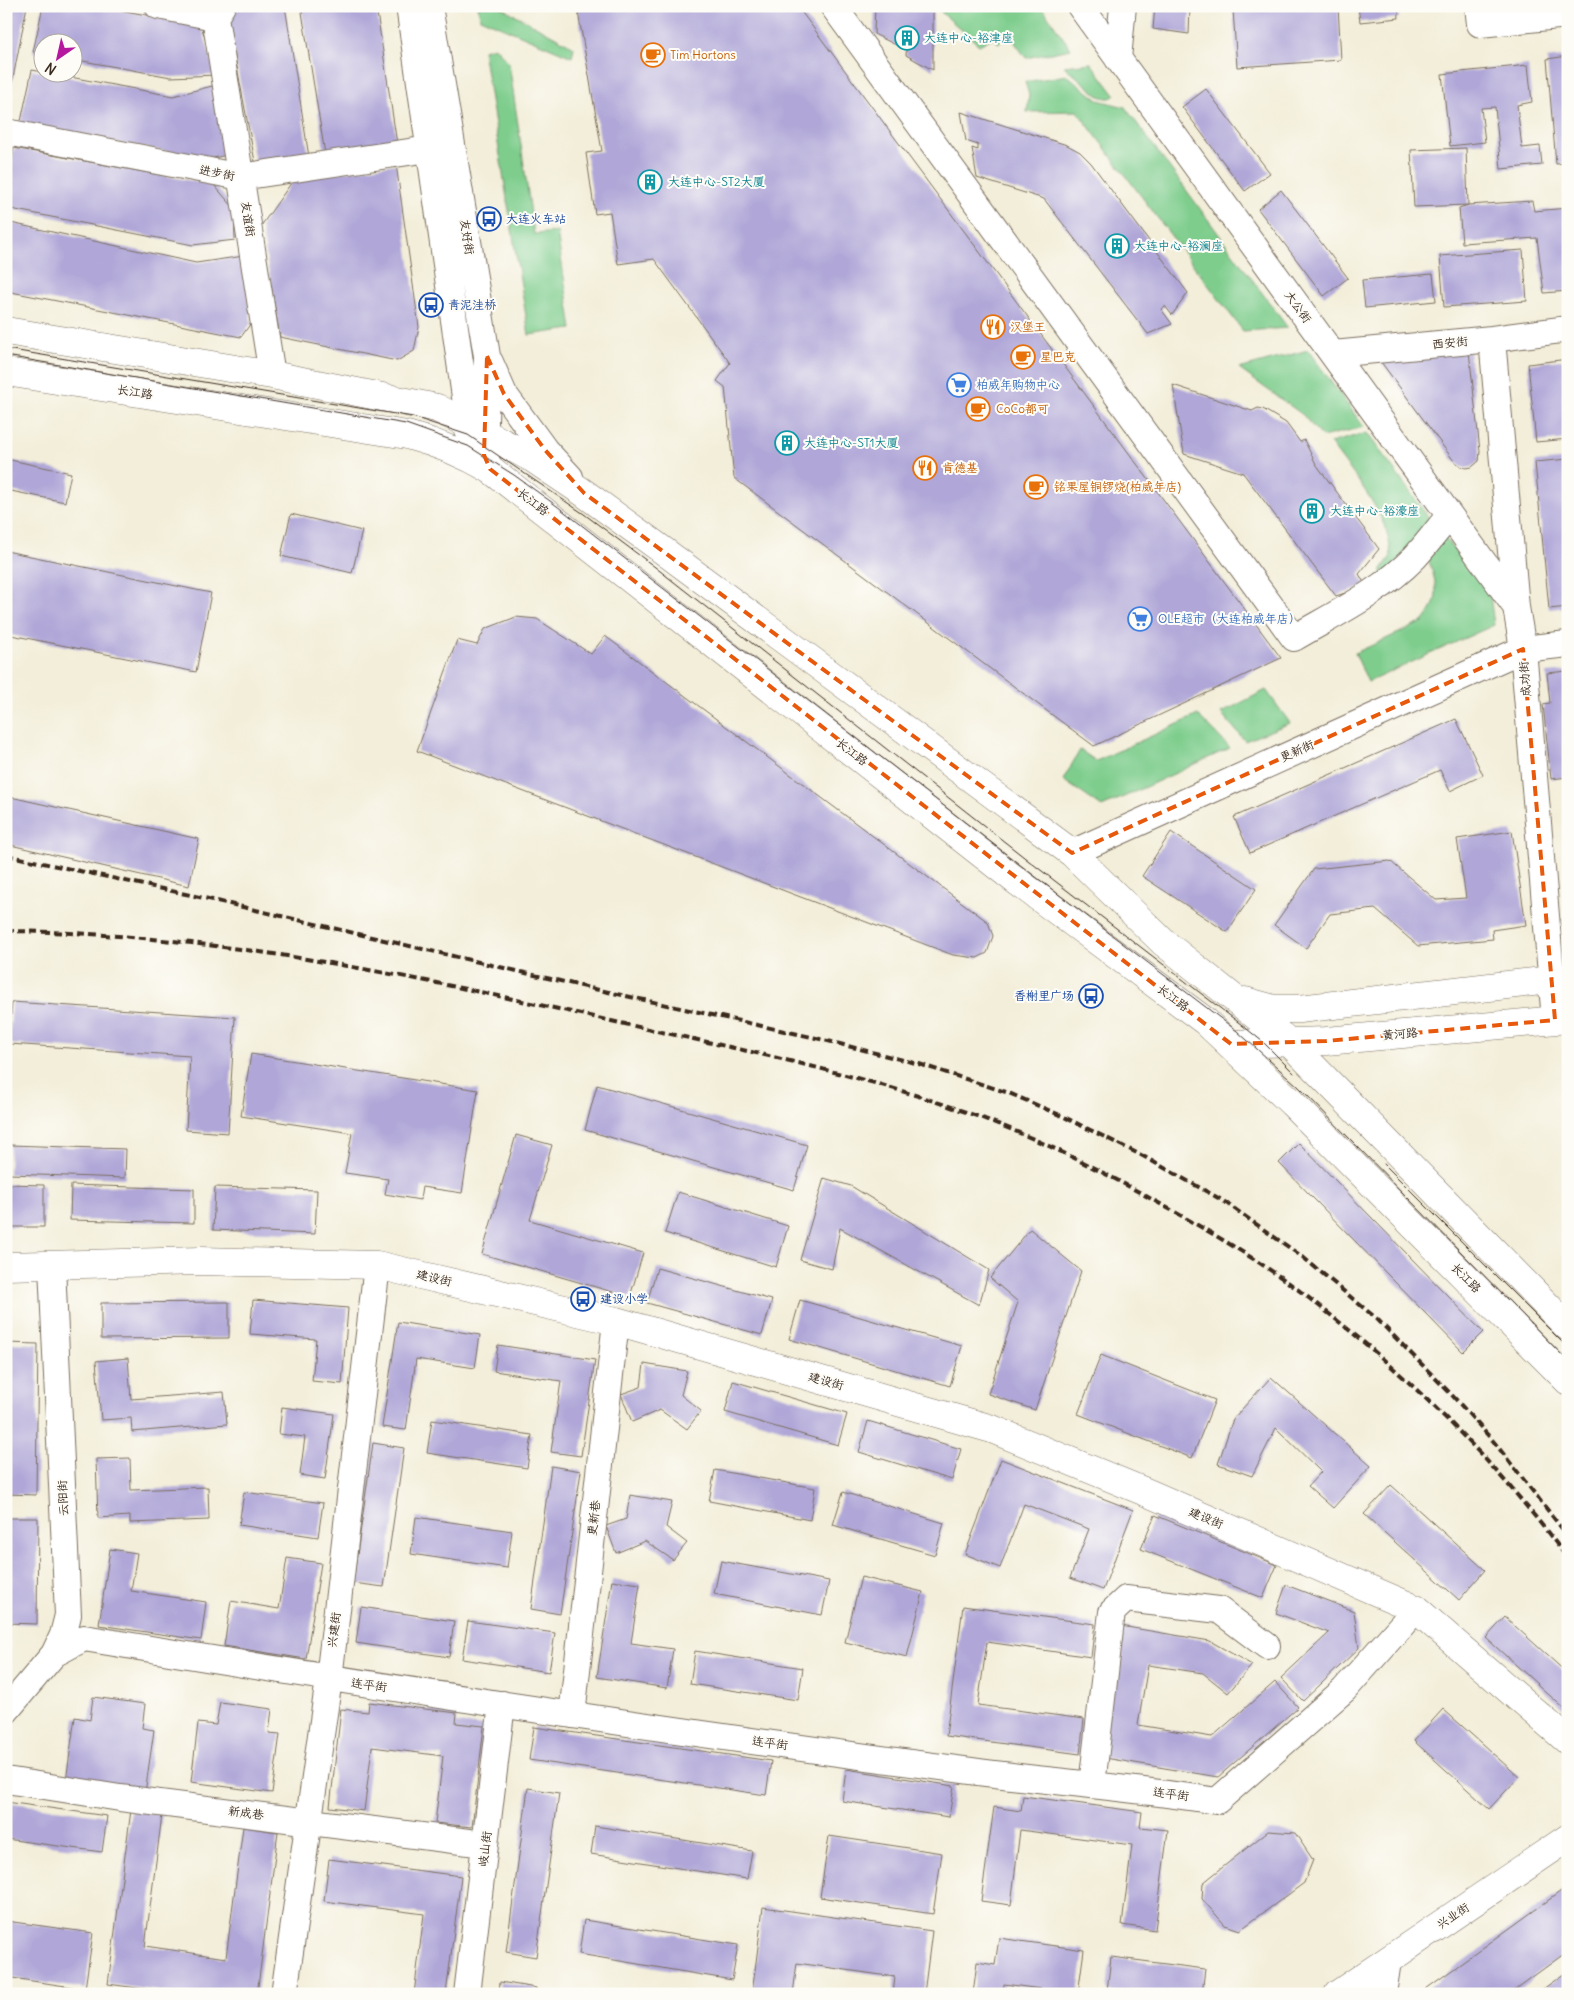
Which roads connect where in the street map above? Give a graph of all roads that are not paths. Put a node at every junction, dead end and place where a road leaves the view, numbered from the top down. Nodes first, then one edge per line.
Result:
1 (158, 6) edge
2 (408, 6) edge
3 (429, 6) edge
4 (833, 6) edge
5 (1080, 6) edge
6 (1123, 6) edge
7 (219, 12) edge
8 (1479, 15) edge
9 (1568, 15) edge
10 (1118, 59) junction
11 (6, 132) edge
12 (429, 149) junction
13 (241, 177) junction
14 (1568, 329) edge
15 (6, 331) edge
16 (1492, 339) junction
17 (1333, 354) junction
18 (487, 356) junction
19 (6, 372) edge
20 (272, 375) junction
21 (477, 428) junction
22 (466, 455) junction
23 (490, 469) junction
24 (584, 493) junction
25 (1449, 516) junction
26 (1516, 607) junction
27 (1568, 644) edge
28 (1523, 649) junction
29 (1072, 853) junction
30 (1560, 978) edge
31 (1236, 998) junction
32 (1562, 1019) edge
33 (1289, 1042) junction
34 (1231, 1044) junction
35 (376, 1265) junction
36 (6, 1266) edge
37 (52, 1266) junction
38 (616, 1321) junction
39 (1568, 1327) edge
40 (1568, 1381) edge
41 (1416, 1609) junction
42 (1267, 1646) dead end
43 (54, 1654) junction
44 (329, 1679) junction
45 (502, 1704) junction
46 (6, 1711) edge
47 (572, 1715) junction
48 (1568, 1741) edge
49 (6, 1780) edge
50 (1092, 1785) junction
51 (309, 1821) junction
52 (1568, 1838) edge
53 (485, 1844) junction
54 (1388, 1962) junction
55 (284, 1994) edge
56 (467, 1994) edge
57 (1338, 1994) edge
58 (1382, 1994) edge

1 - 7 street
2 - 12 street, 友好街
3 - 18 street, 友好街
4 - 25 street
5 - 10 street, 大公街
6 - 10 street
7 - 13 street, 友谊街
8 - 9 street
10 - 17 street, 大公街
11 - 13 street, 进步街
12 - 13 street, 进步街
12 - 21 street, 友好街
13 - 20 street, 友谊街
14 - 16 street, 西安街
15 - 20 main road
16 - 17 street, 西安街
16 - 26 street, 成功街
17 - 25 street, 大公街
18 - 21 street, 友好街
18 - 24 street
19 - 22 main road, 长江路
20 - 21 main road
21 - 22 street, 友好街
21 - 23 street, 友好街
21 - 24 main road
22 - 23 main road, 长江路
23 - 34 main road, 长江路
24 - 29 main road
25 - 26 street, 大公街
26 - 28 street, 成功街
27 - 28 street, 更新街
28 - 29 street, 更新街
28 - 30 street, 成功街
29 - 31 main road
30 - 31 main road
30 - 32 street, 成功街
31 - 33 main road
32 - 33 main road, 黄河路
33 - 34 main road, 黄河路
33 - 39 main road
34 - 40 main road, 长江路
35 - 37 main road, 建设街
35 - 38 main road, 建设街
35 - 44 street, 兴建街
36 - 37 main road, 建设街
37 - 43 street, 云阳街
38 - 41 main road, 建设街
38 - 47 street, 更新巷
41 - 48 main road, 建设街
41 - 50 street, 连平街
42 - 50 street
43 - 44 street, 连平街
43 - 46 street, 云阳街
44 - 45 street, 连平街
44 - 51 street, 兴建街
45 - 47 street, 连平街
45 - 53 street, 岐山街
47 - 50 street, 连平街
49 - 51 street, 新成巷
51 - 53 street, 新成巷
51 - 55 street, 兴建街
52 - 54 main road, 兴业街
53 - 56 street, 岐山街
54 - 57 main road, 兴业街
54 - 58 street

